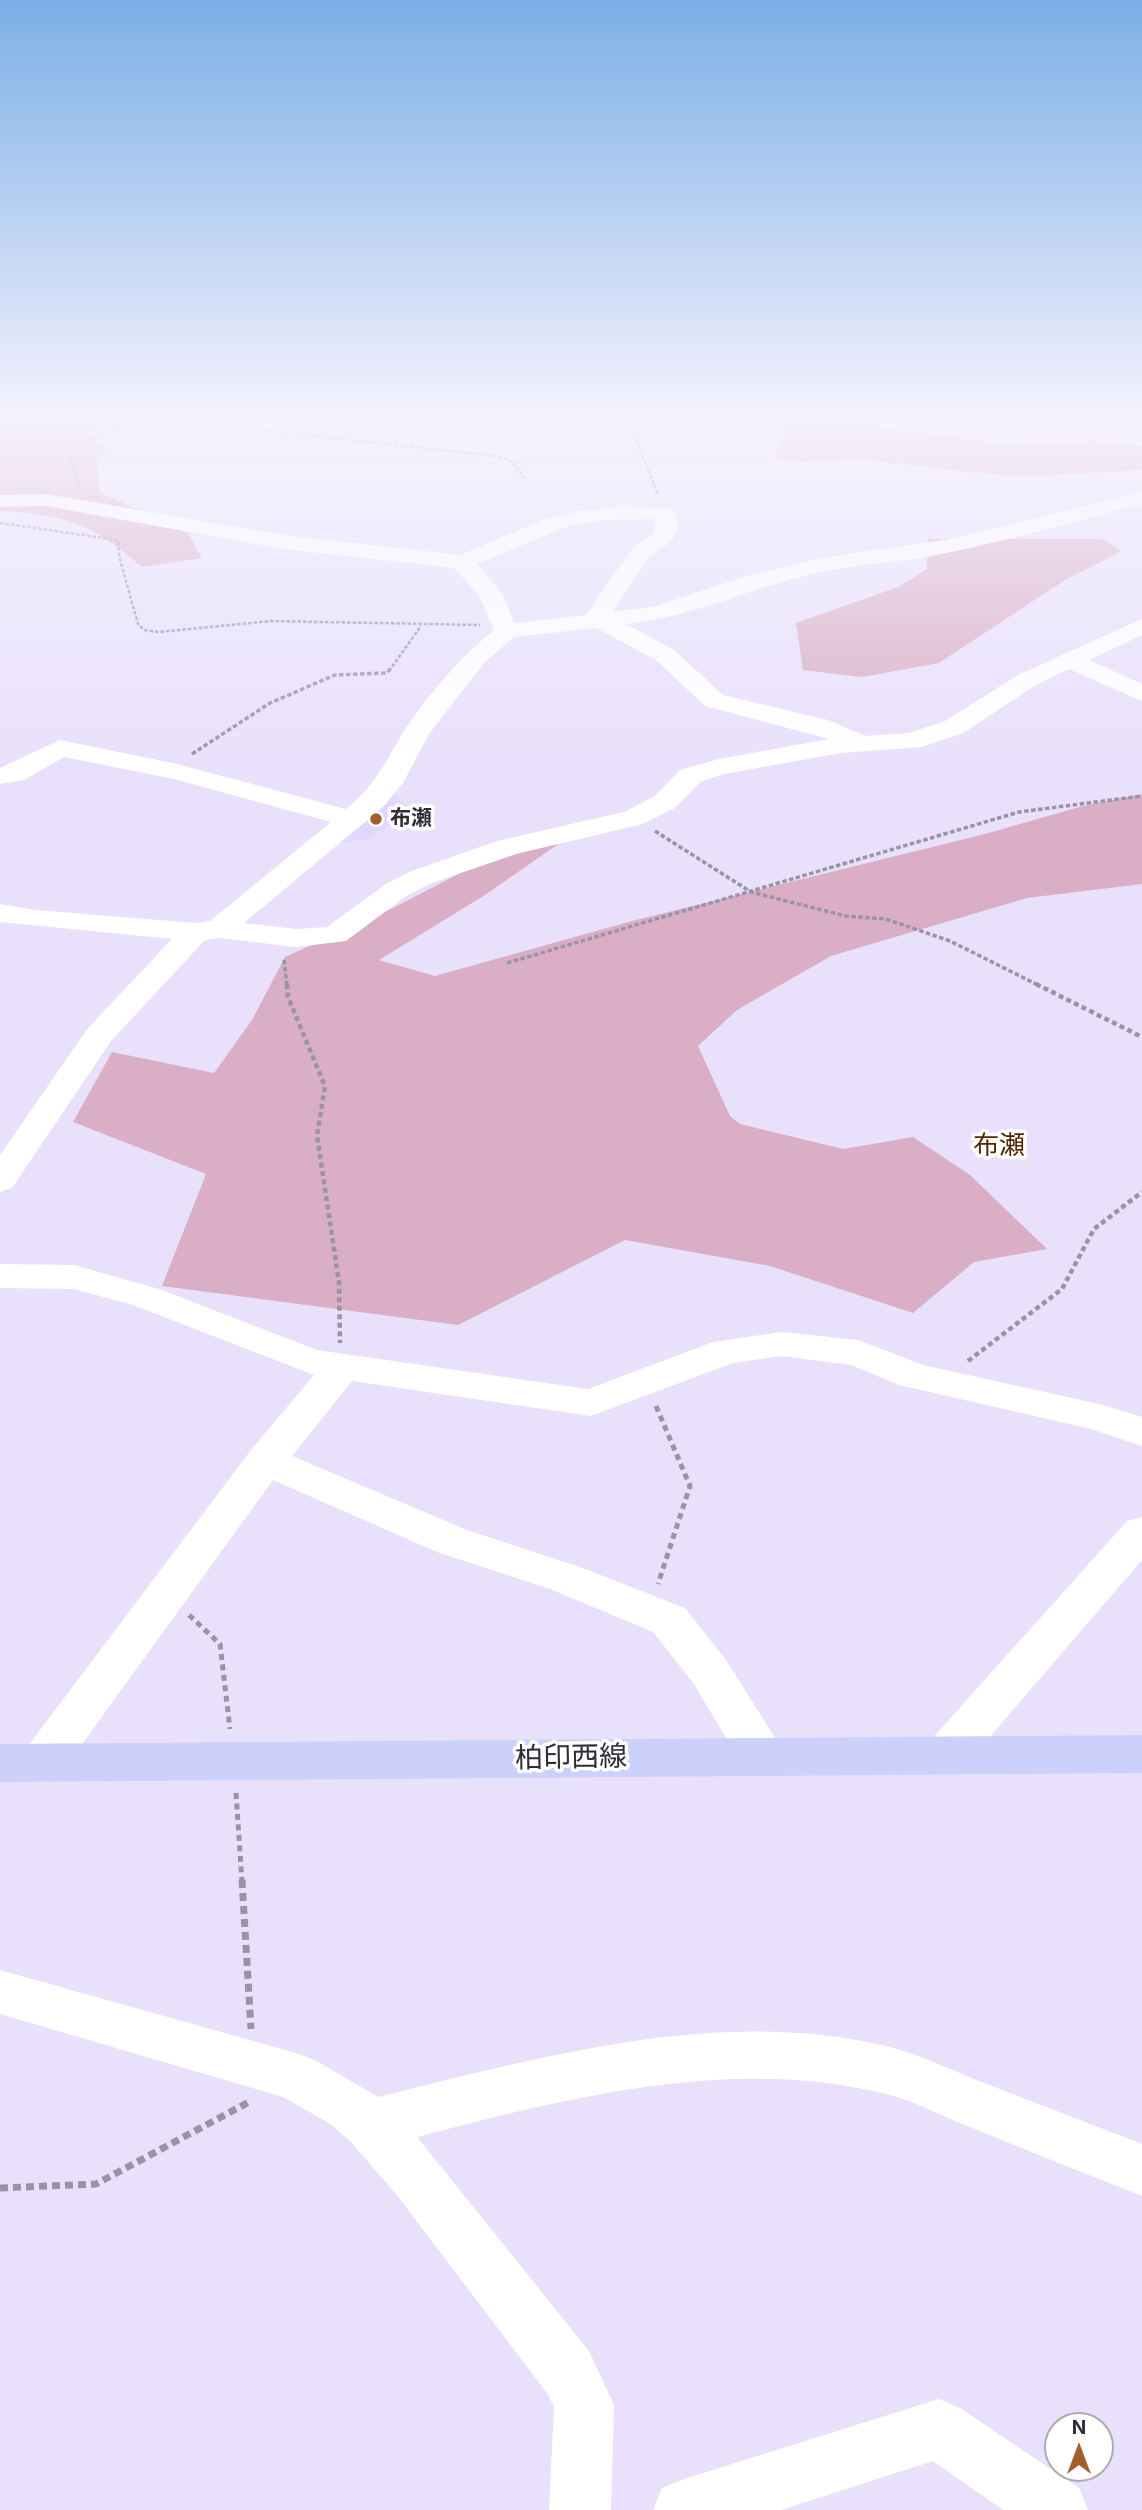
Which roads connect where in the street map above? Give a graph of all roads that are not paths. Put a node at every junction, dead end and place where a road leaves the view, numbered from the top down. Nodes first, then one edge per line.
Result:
1 (251, 536) edge
2 (530, 536) edge
3 (664, 536) edge
4 (989, 536) edge
5 (461, 562) junction
6 (596, 618) junction
7 (1142, 626) edge
8 (504, 628) junction
9 (1069, 660) junction
10 (1142, 693) edge
11 (861, 743) junction
12 (0, 776) edge
13 (352, 819) junction
14 (0, 913) edge
15 (207, 931) junction
16 (7, 1161) edge
17 (0, 1276) edge
18 (341, 1368) junction
19 (1142, 1432) edge
20 (265, 1460) junction
21 (1142, 1532) edge
22 (1142, 1754) edge
23 (946, 1755) junction
24 (762, 1757) junction
25 (21, 1763) edge
26 (0, 1992) edge
27 (370, 2124) junction
28 (1142, 2170) edge
29 (580, 2510) edge
30 (684, 2510) edge
31 (1057, 2510) edge

1 - 5 street
2 - 5 street
3 - 6 street
4 - 6 street
5 - 8 street
6 - 8 street
6 - 11 street
7 - 9 street
8 - 13 street
9 - 10 street
9 - 11 street
11 - 15 street
12 - 13 street
13 - 15 street
14 - 15 street
15 - 16 street
17 - 18 street
18 - 19 street
18 - 20 street
20 - 24 street
20 - 25 street
21 - 23 street
22 - 23 main road, 柏印西線
23 - 24 main road, 柏印西線
24 - 25 main road, 柏印西線
26 - 27 street
27 - 28 street
27 - 29 street
30 - 31 street

